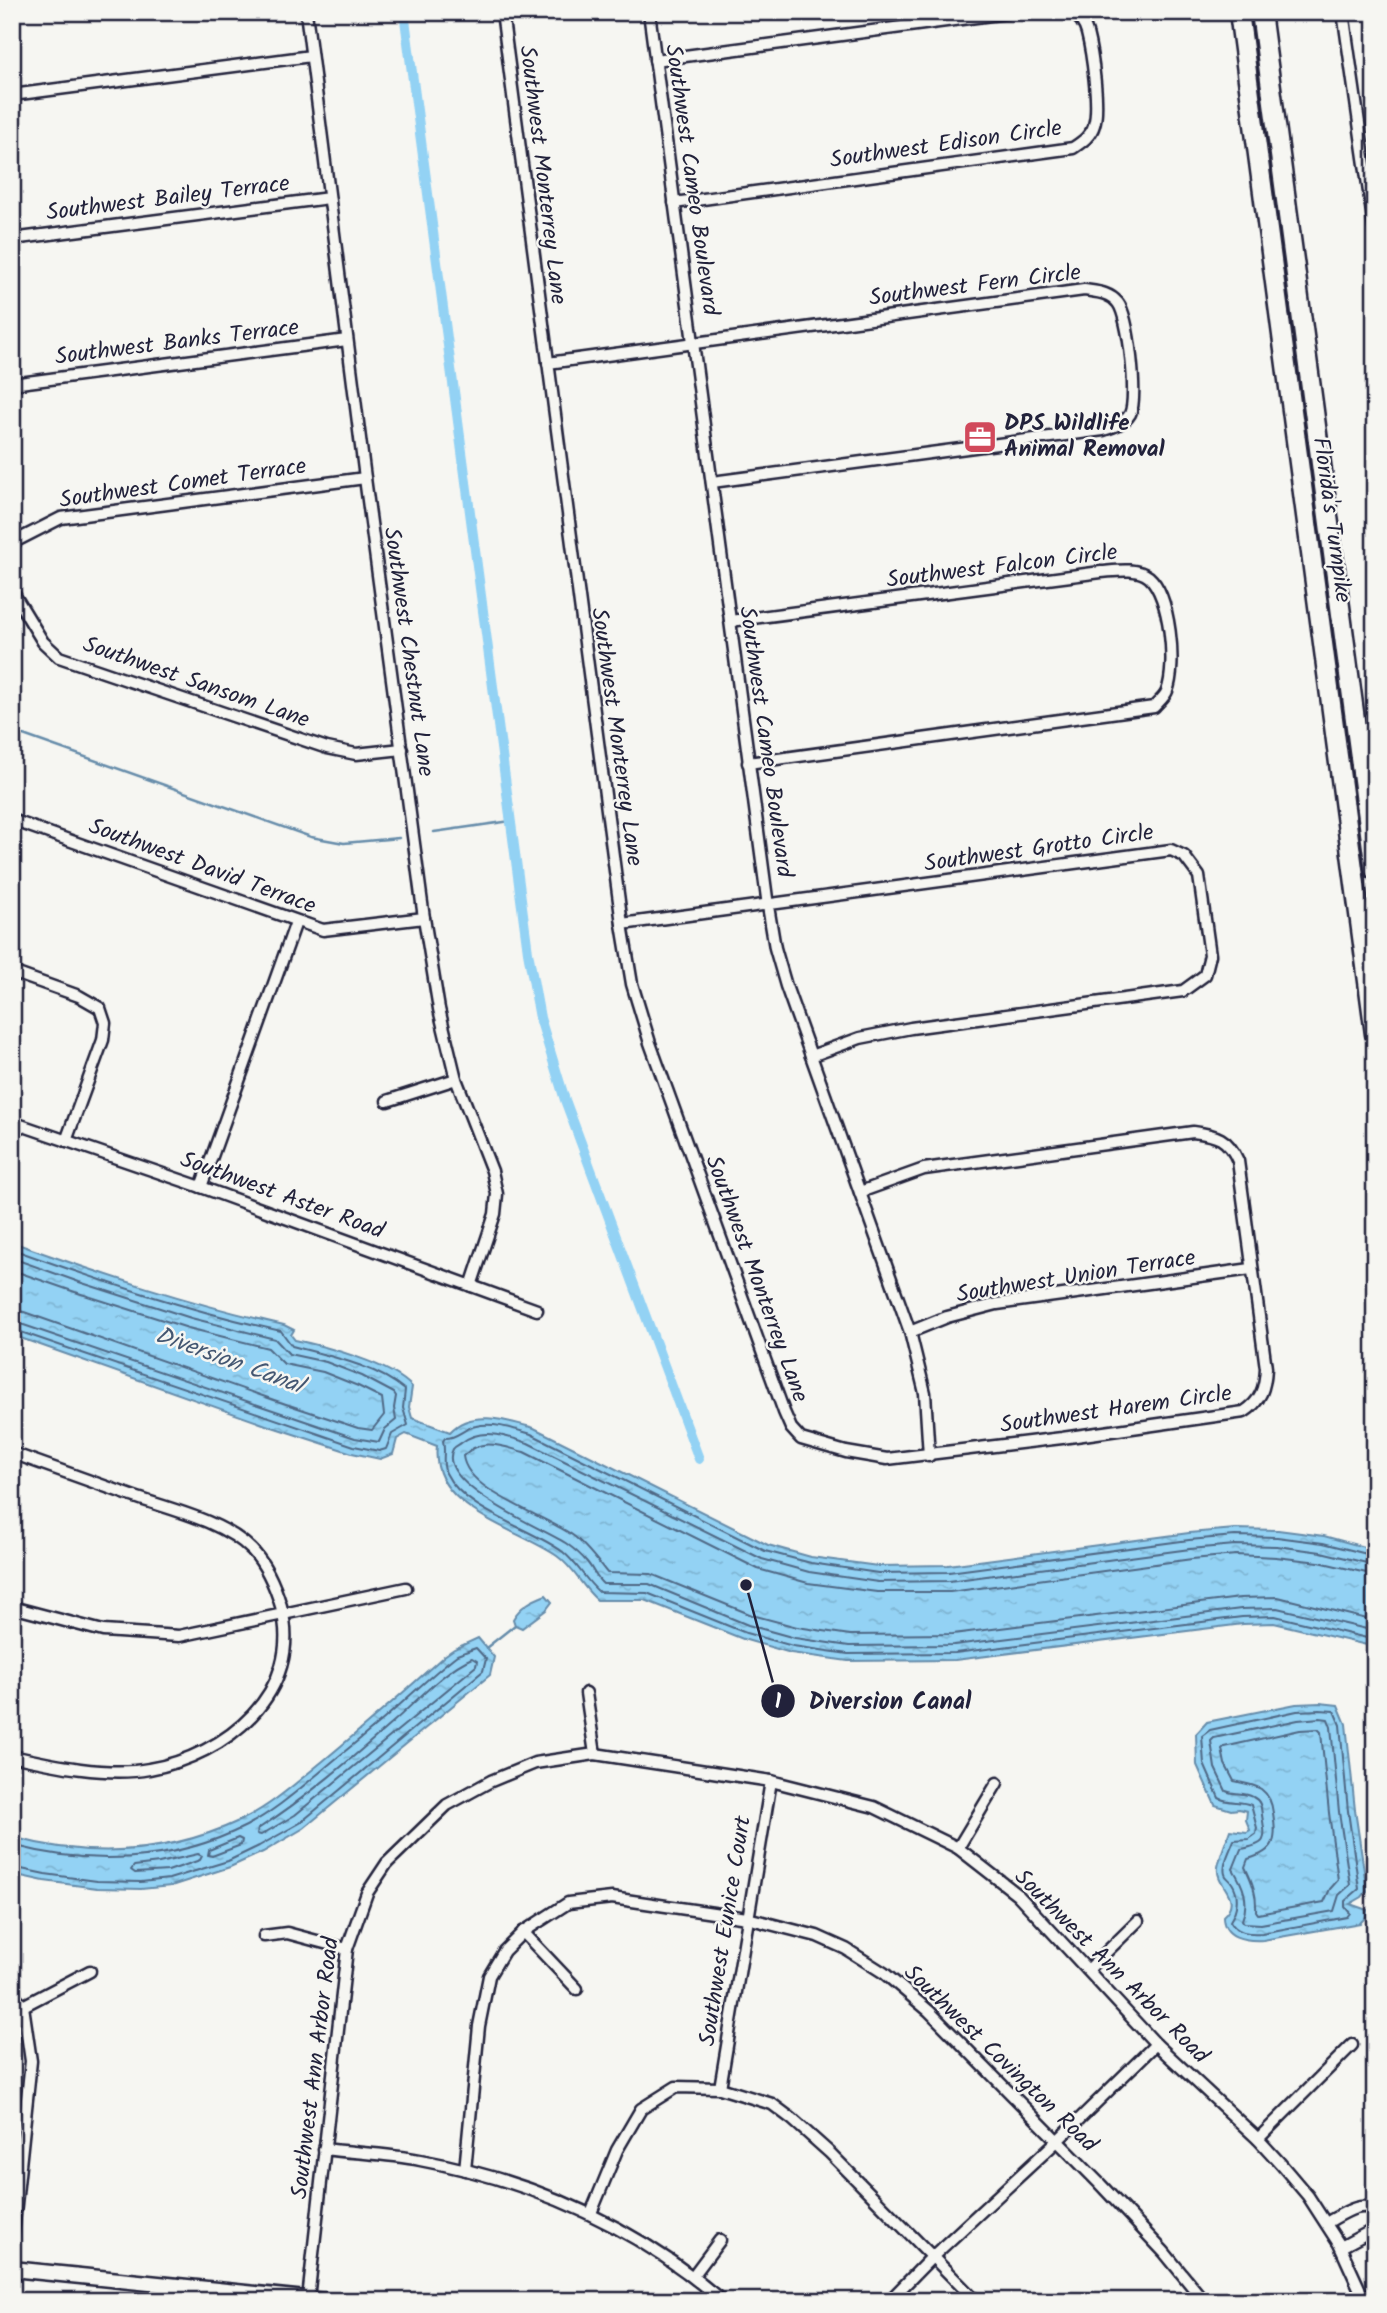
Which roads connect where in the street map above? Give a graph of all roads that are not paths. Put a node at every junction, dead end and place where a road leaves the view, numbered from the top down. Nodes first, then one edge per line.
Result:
1 (306, 12) edge
2 (502, 12) edge
3 (649, 12) edge
4 (1014, 12) edge
5 (1071, 12) edge
6 (1239, 12) edge
7 (1261, 12) edge
8 (1343, 12) edge
9 (311, 56) junction
10 (655, 60) junction
11 (12, 95) edge
12 (329, 198) junction
13 (674, 203) junction
14 (1375, 234) edge
15 (12, 239) edge
16 (347, 340) junction
17 (694, 341) junction
18 (548, 363) junction
19 (12, 384) edge
20 (365, 478) junction
21 (712, 482) junction
22 (12, 543) edge
23 (12, 592) edge
24 (730, 621) junction
25 (402, 749) junction
26 (748, 763) junction
27 (12, 820) edge
28 (1375, 870) edge
29 (768, 906) junction
30 (424, 918) junction
31 (296, 922) junction
32 (622, 924) junction
33 (12, 972) edge
34 (1375, 1034) edge
35 (811, 1056) junction
36 (456, 1079) junction
37 (387, 1101) dead end
38 (12, 1122) edge
39 (66, 1140) junction
40 (201, 1187) junction
41 (860, 1192) junction
42 (1251, 1269) junction
43 (471, 1286) junction
44 (537, 1310) dead end
45 (910, 1332) junction
46 (801, 1438) joint
47 (12, 1453) edge
48 (929, 1456) junction
49 (406, 1588) dead end
50 (12, 1607) edge
51 (283, 1613) junction
52 (586, 1693) dead end
53 (595, 1754) junction
54 (12, 1756) edge
55 (771, 1781) junction
56 (997, 1783) dead end
57 (958, 1848) junction
58 (747, 1919) junction
59 (1138, 1921) dead end
60 (523, 1932) junction
61 (264, 1936) dead end
62 (347, 1949) junction
63 (1088, 1970) junction
64 (90, 1971) dead end
65 (577, 1989) dead end
66 (12, 1994) edge
67 (23, 2006) junction
68 (1156, 2043) junction
69 (1352, 2045) dead end
70 (720, 2088) junction
71 (12, 2115) edge
72 (24, 2117) junction
73 (1258, 2139) junction
74 (1056, 2142) junction
75 (324, 2149) junction
76 (465, 2170) junction
77 (1375, 2211) edge
78 (591, 2213) junction
79 (1326, 2223) junction
80 (1375, 2227) edge
81 (720, 2240) dead end
82 (12, 2242) edge
83 (1340, 2247) junction
84 (933, 2257) junction
85 (12, 2269) edge
86 (693, 2276) junction
87 (308, 2298) junction
88 (325, 2301) edge
89 (722, 2301) edge
90 (888, 2301) edge
91 (976, 2301) edge
92 (1204, 2301) edge
93 (1365, 2301) edge

1 - 9 street, Southwest Chestnut Lane
2 - 18 street, Southwest Monterrey Lane
3 - 10 street, Southwest Cameo Boulevard
4 - 10 street
5 - 13 street, Southwest Edison Circle
6 - 34 highway, Florida's Turnpike
7 - 28 highway, Florida's Turnpike
8 - 14 street
9 - 11 street
9 - 12 street, Southwest Chestnut Lane
10 - 13 street, Southwest Cameo Boulevard
12 - 15 street, Southwest Bailey Terrace
12 - 16 street, Southwest Chestnut Lane
13 - 17 street, Southwest Cameo Boulevard
16 - 19 street, Southwest Banks Terrace
16 - 20 street, Southwest Chestnut Lane
17 - 18 street, Southwest Fern Circle
17 - 21 street, Southwest Cameo Boulevard
17 - 21 street, Southwest Fern Circle
18 - 32 street, Southwest Monterrey Lane
20 - 22 street, Southwest Comet Terrace
20 - 25 street, Southwest Chestnut Lane
21 - 24 street, Southwest Cameo Boulevard
23 - 25 street, Southwest Sansom Lane
24 - 26 street, Southwest Cameo Boulevard
24 - 26 street, Southwest Falcon Circle
25 - 30 street, Southwest Chestnut Lane
26 - 29 street, Southwest Cameo Boulevard
27 - 31 street, Southwest David Terrace
29 - 32 street, Southwest Grotto Circle
29 - 35 street, Southwest Cameo Boulevard
29 - 35 street, Southwest Grotto Circle
30 - 31 street, Southwest David Terrace
30 - 36 street, Southwest Chestnut Lane
31 - 40 street
32 - 46 street, Southwest Monterrey Lane
33 - 39 street
35 - 41 street, Southwest Cameo Boulevard
36 - 37 street
36 - 43 street, Southwest Chestnut Lane
38 - 39 street, Southwest Aster Road
39 - 40 street, Southwest Aster Road
40 - 43 street, Southwest Aster Road
41 - 42 street, Southwest Harem Circle
41 - 45 street, Southwest Cameo Boulevard
42 - 45 street, Southwest Union Terrace
42 - 48 street, Southwest Harem Circle
43 - 44 street, Southwest Aster Road
45 - 48 street, Southwest Cameo Boulevard
46 - 48 street, Southwest Harem Circle
47 - 51 street
49 - 51 street
50 - 51 street
51 - 54 street
52 - 53 street
53 - 55 street, Southwest Ann Arbor Road
53 - 62 street, Southwest Ann Arbor Road
55 - 57 street, Southwest Ann Arbor Road
55 - 58 street, Southwest Eunice Court
56 - 57 street
57 - 63 street, Southwest Ann Arbor Road
58 - 60 street, Southwest Covington Road
58 - 70 street, Southwest Eunice Court
58 - 74 street, Southwest Covington Road
59 - 63 street
60 - 65 street
60 - 76 street, Southwest Covington Road
61 - 62 street
62 - 75 street, Southwest Ann Arbor Road
63 - 68 street, Southwest Ann Arbor Road
64 - 67 street
66 - 67 street
67 - 72 street
68 - 73 street, Southwest Ann Arbor Road
68 - 74 street
69 - 73 street
70 - 78 street
70 - 84 street
71 - 72 street
72 - 82 street
73 - 79 street, Southwest Ann Arbor Road
74 - 84 street
74 - 92 street, Southwest Covington Road
75 - 76 street
75 - 87 street, Southwest Ann Arbor Road
76 - 78 street
77 - 79 street
78 - 86 street
79 - 83 street, Southwest Ann Arbor Road
80 - 83 street
81 - 86 street
83 - 93 street, Southwest Ann Arbor Road
84 - 90 street
84 - 91 street
85 - 87 street
86 - 89 street
87 - 88 street

